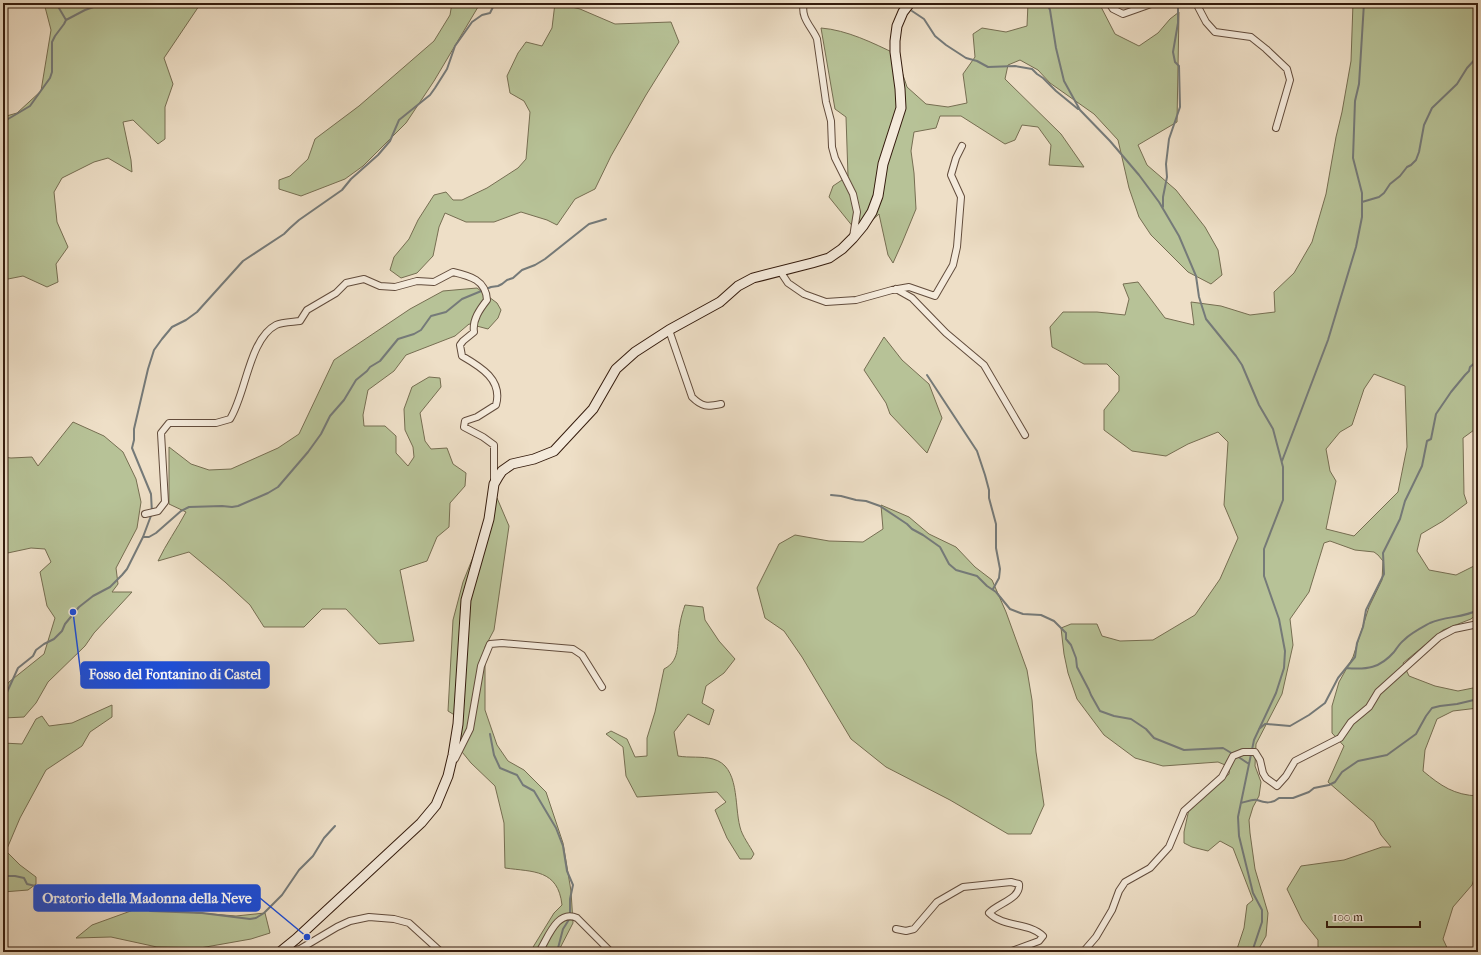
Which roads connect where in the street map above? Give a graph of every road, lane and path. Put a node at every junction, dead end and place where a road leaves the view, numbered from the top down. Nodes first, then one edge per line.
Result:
1 (804, 3) edge
2 (910, 3) edge
3 (1109, 3) edge
4 (1154, 3) edge
5 (1196, 3) edge
6 (1276, 128) dead end
7 (962, 146) dead end
8 (853, 238) junction
9 (780, 271) junction
10 (896, 289) junction
11 (669, 330) junction
12 (721, 404) dead end
13 (1025, 435) dead end
14 (494, 484) junction
15 (145, 514) dead end
16 (1478, 624) edge
17 (602, 687) dead end
18 (450, 767) junction
19 (896, 930) dead end
20 (283, 950) edge
21 (1020, 951) edge
22 (441, 952) edge
23 (539, 952) edge
24 (611, 952) edge
25 (1009, 952) edge
26 (1084, 952) edge

1 - 8 street
2 - 8 street
3 - 4 street
5 - 6 street
7 - 10 street
8 - 9 street
9 - 10 street
9 - 11 street
10 - 13 street
11 - 12 street
11 - 14 street
14 - 15 street
14 - 18 street
16 - 26 street
17 - 18 street
18 - 20 street
19 - 21 street
20 - 22 street
21 - 25 street
23 - 24 street

